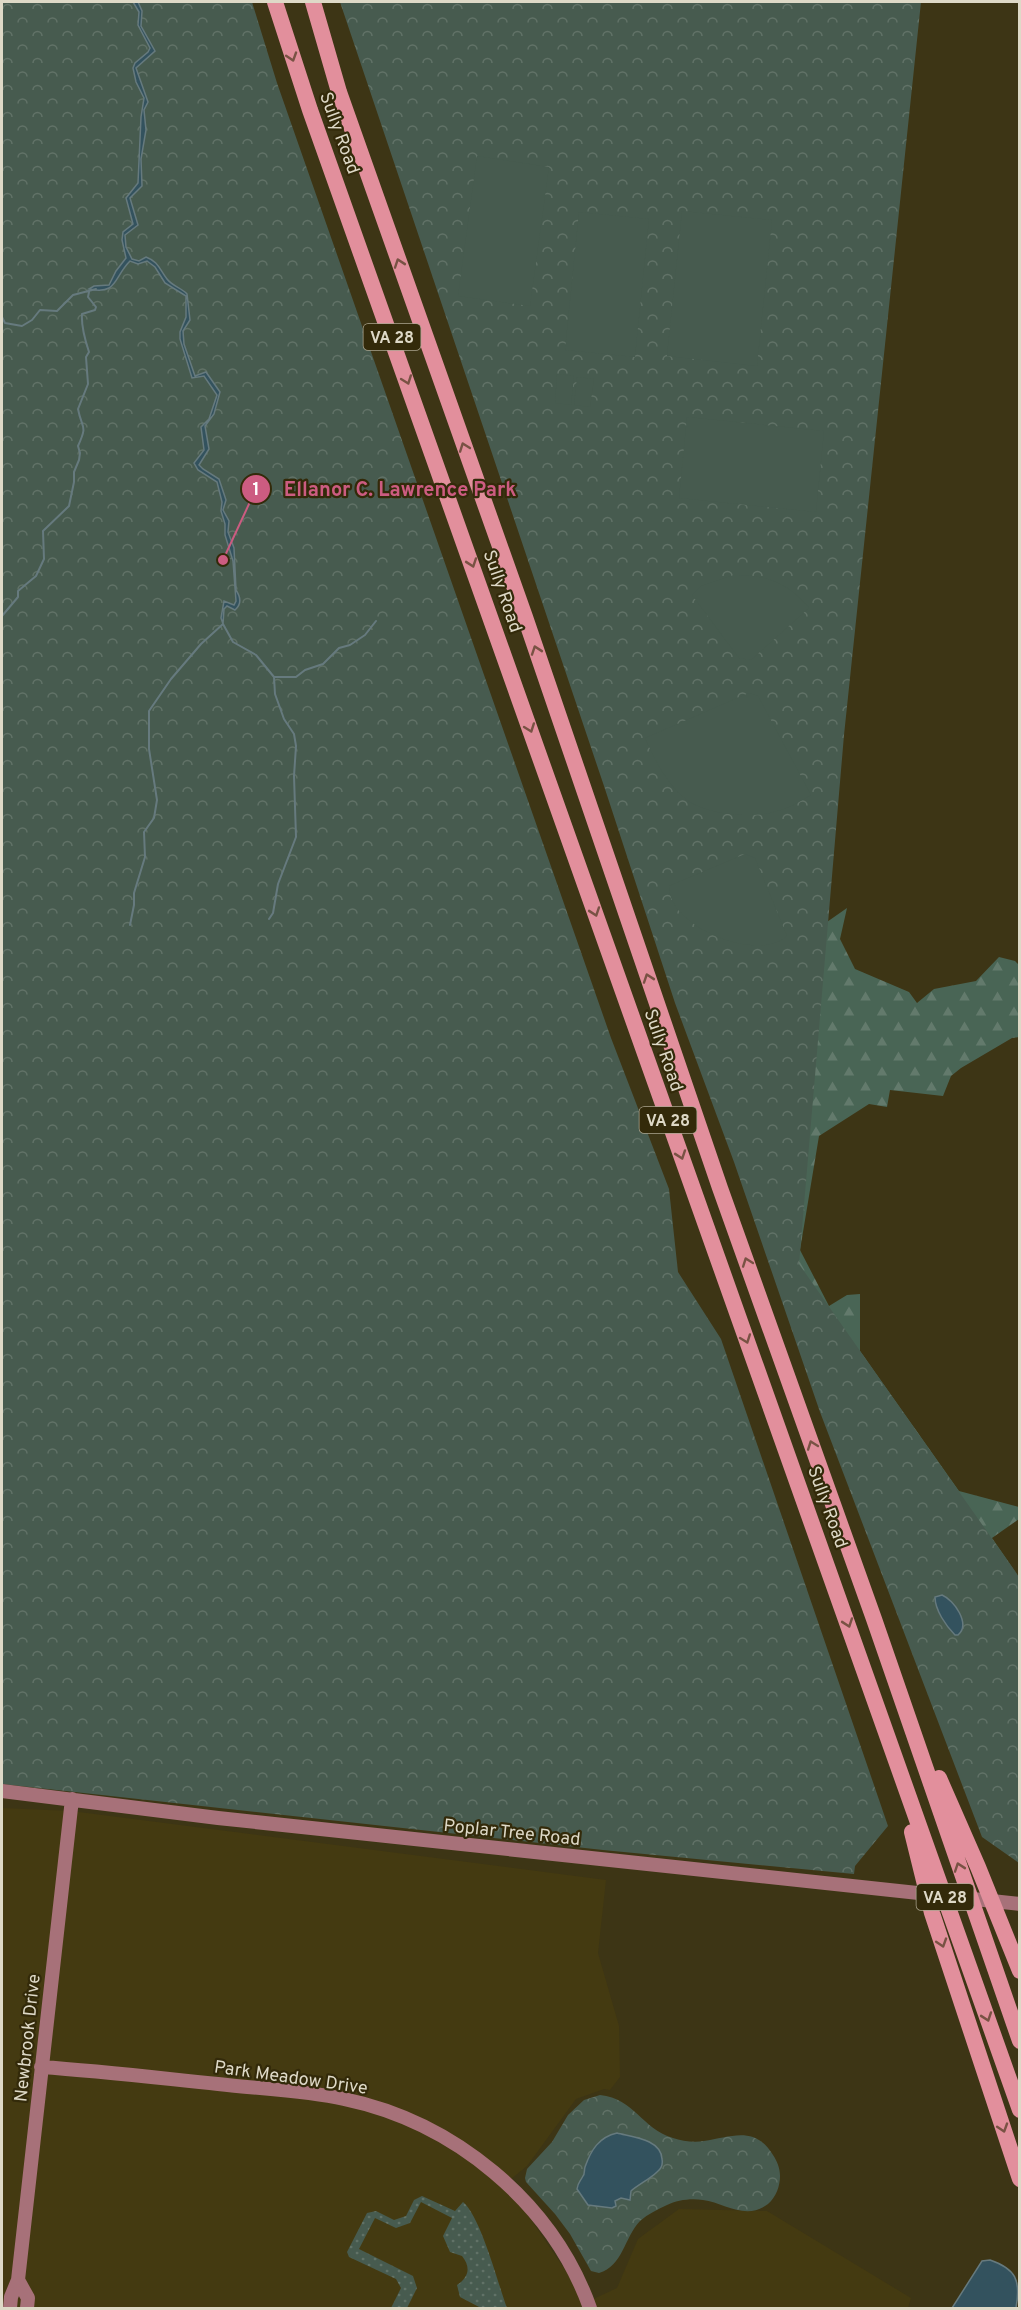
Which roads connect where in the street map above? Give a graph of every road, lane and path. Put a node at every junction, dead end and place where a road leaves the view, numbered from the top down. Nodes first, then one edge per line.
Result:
1 (275, 2) edge
2 (313, 2) edge
3 (874, 1619) junction
4 (870, 1684) junction
5 (2, 1791) edge
6 (72, 1799) junction
7 (1020, 1904) edge
8 (1020, 1971) edge
9 (1020, 2041) edge
10 (41, 2067) junction
11 (1020, 2110) edge
12 (1019, 2174) edge
13 (18, 2280) junction
14 (10, 2308) edge
15 (27, 2308) edge
16 (590, 2308) edge

1 -> 4 highway, Sully Road / VA 28
3 -> 2 highway, Sully Road / VA 28
3 - 8 highway
9 -> 3 highway, Sully Road / VA 28
4 -> 11 highway, Sully Road / VA 28
4 -> 12 highway
5 - 6 street, Poplar Tree Road
6 - 7 street, Poplar Tree Road
6 - 10 street, Newbrook Drive
10 - 13 street, Newbrook Drive
10 - 16 street, Park Meadow Drive
13 - 14 street, Newbrook Drive
13 - 15 street, Newbrook Drive

